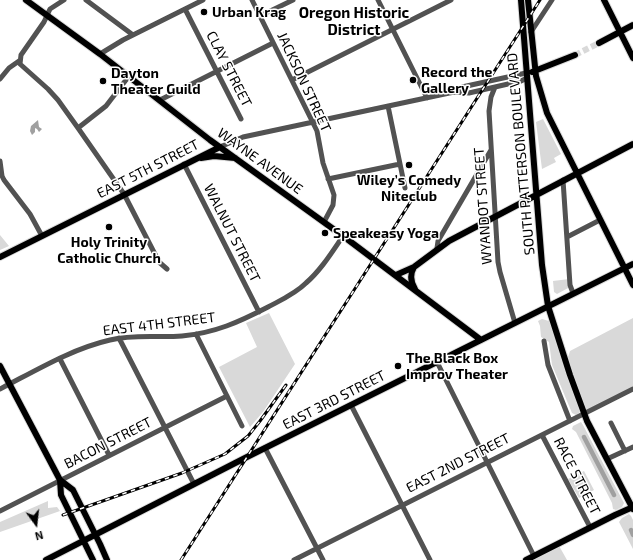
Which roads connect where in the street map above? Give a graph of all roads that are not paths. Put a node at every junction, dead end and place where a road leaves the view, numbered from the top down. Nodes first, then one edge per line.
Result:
1 (26, 0) edge
2 (64, 0) edge
3 (86, 0) edge
4 (203, 0) edge
5 (252, 0) edge
6 (293, 0) edge
7 (378, 0) edge
8 (436, 0) edge
9 (451, 0) edge
10 (521, 0) edge
11 (528, 0) edge
12 (552, 0) edge
13 (604, 0) edge
14 (439, 6) junction
15 (186, 9) junction
16 (46, 16) junction
17 (260, 16) junction
18 (633, 25) edge
19 (393, 29) junction
20 (531, 32) junction
21 (620, 32) junction
22 (133, 35) junction
23 (273, 43) junction
24 (599, 43) tunnel mouth
25 (100, 54) junction
26 (575, 55) tunnel mouth
27 (633, 58) edge
28 (19, 61) junction
29 (216, 71) junction
30 (535, 72) junction
31 (527, 75) junction
32 (129, 76) junction
33 (0, 79) edge
34 (292, 80) junction
35 (495, 87) junction
36 (454, 92) junction
37 (427, 98) junction
38 (160, 100) junction
39 (388, 106) junction
40 (241, 119) dead end
41 (313, 122) junction
42 (78, 128) junction
43 (633, 144) edge
44 (220, 147) junction
45 (492, 149) junction
46 (237, 158) junction
47 (195, 159) junction
48 (0, 161) edge
49 (184, 164) junction
50 (400, 164) junction
51 (576, 173) junction
52 (328, 179) junction
53 (563, 180) junction
54 (405, 188) dead end
55 (124, 194) junction
56 (537, 194) junction
57 (495, 217) junction
58 (600, 220) junction
59 (324, 222) junction
60 (42, 236) junction
61 (343, 236) junction
62 (567, 237) junction
63 (437, 248) junction
64 (0, 257) edge
65 (633, 264) edge
66 (414, 267) junction
67 (624, 268) junction
68 (167, 269) dead end
69 (396, 275) junction
70 (633, 284) edge
71 (416, 290) junction
72 (573, 293) junction
73 (548, 306) junction
74 (259, 312) junction
75 (515, 323) junction
76 (196, 334) junction
77 (119, 338) junction
78 (481, 340) junction
79 (544, 341) dead end
80 (60, 359) junction
81 (437, 362) junction
82 (0, 366) edge
83 (9, 384) junction
84 (0, 389) edge
85 (633, 389) edge
86 (227, 396) junction
87 (351, 405) junction
88 (584, 413) junction
89 (570, 421) junction
90 (611, 423) dead end
91 (242, 426) dead end
92 (165, 427) junction
93 (542, 435) junction
94 (633, 447) edge
95 (265, 448) junction
96 (625, 450) junction
97 (109, 455) junction
98 (607, 459) junction
99 (487, 462) junction
100 (60, 480) junction
101 (194, 484) junction
102 (402, 505) junction
103 (633, 508) edge
104 (0, 511) edge
105 (590, 527) junction
106 (96, 534) junction
107 (84, 540) junction
108 (317, 548) junction
109 (534, 556) junction
110 (46, 560) edge
111 (93, 560) edge
112 (107, 560) edge
113 (294, 560) edge
114 (323, 560) edge
115 (430, 560) edge
116 (526, 560) edge

1 - 16 main road, WAYNE AVENUE
2 - 16 street
3 - 22 street
4 - 15 street
5 - 17 street, JACKSON STREET
6 - 17 street
7 - 19 street
8 - 14 street
9 - 14 street
10 - 31 main road, SOUTH PATTERSON BOULEVARD
11 - 20 main road, SOUTH PATTERSON BOULEVARD
12 - 20 street
13 - 21 main road
14 - 19 street
15 - 22 street
15 - 29 street, CLAY STREET
16 - 25 main road, WAYNE AVENUE
16 - 28 street
17 - 23 street, JACKSON STREET
18 - 21 main road
19 - 34 street
19 - 37 street
20 - 30 main road, SOUTH PATTERSON BOULEVARD
21 - 24 main road
21 - 27 main road
22 - 25 street
23 - 29 street
23 - 34 street, JACKSON STREET
25 - 32 main road, WAYNE AVENUE
26 - 30 main road, EAST 5TH STREET
28 - 33 street
28 - 42 street
29 - 38 street
29 - 40 street, CLAY STREET
30 - 31 main road, EAST 5TH STREET
30 - 51 main road, SOUTH PATTERSON BOULEVARD
31 - 35 street, EAST 5TH STREET
31 - 36 street, EAST 5TH STREET
31 - 56 main road, SOUTH PATTERSON BOULEVARD
32 - 38 main road, WAYNE AVENUE
32 - 42 street
34 - 41 street, JACKSON STREET
35 - 36 street, EAST 5TH STREET
35 - 45 street, WYANDOT STREET
36 - 37 street, EAST 5TH STREET
37 - 39 street, EAST 5TH STREET
38 - 44 main road, WAYNE AVENUE
39 - 41 street, EAST 5TH STREET
39 - 50 street
41 - 44 street, EAST 5TH STREET
41 - 52 street, JACKSON STREET
42 - 55 street
43 - 51 main road
44 - 46 main road, WAYNE AVENUE
44 - 47 main road, EAST 5TH STREET
45 - 57 street, WYANDOT STREET
45 - 63 street
46 - 47 main road
46 - 59 main road, WAYNE AVENUE
47 - 49 main road, EAST 5TH STREET
48 - 60 street
49 - 55 main road, EAST 5TH STREET
49 - 74 street, WALNUT STREET
50 - 52 street
50 - 54 street
51 - 53 main road
51 - 58 main road, SOUTH PATTERSON BOULEVARD
52 - 59 street, JACKSON STREET
53 - 56 main road
53 - 62 street
55 - 60 main road, EAST 5TH STREET
55 - 68 street
56 - 57 main road
56 - 73 main road, SOUTH PATTERSON BOULEVARD
57 - 63 main road
57 - 75 street, WYANDOT STREET
58 - 62 street
58 - 67 main road, SOUTH PATTERSON BOULEVARD
59 - 61 main road, WAYNE AVENUE
60 - 64 main road, EAST 5TH STREET
61 - 69 main road, WAYNE AVENUE
61 - 74 street, EAST 4TH STREET
62 - 72 street
63 - 66 main road
65 - 67 main road, EAST 3RD STREET
66 - 69 main road
66 - 71 main road
67 - 70 main road, SOUTH PATTERSON BOULEVARD
67 - 72 main road, EAST 3RD STREET
69 - 71 main road, WAYNE AVENUE
71 - 78 main road, WAYNE AVENUE
72 - 73 main road, EAST 3RD STREET
73 - 75 main road, EAST 3RD STREET
73 - 88 main road, SOUTH PATTERSON BOULEVARD
74 - 76 street, EAST 4TH STREET
75 - 78 main road, EAST 3RD STREET
76 - 77 street, EAST 4TH STREET
76 - 86 street
77 - 80 street, EAST 4TH STREET
77 - 92 street
78 - 81 main road, EAST 3RD STREET
79 - 89 street
80 - 83 street, EAST 4TH STREET
80 - 97 street
81 - 87 main road, EAST 3RD STREET
81 - 99 street
82 - 83 main road
83 - 84 street, EAST 4TH STREET
83 - 100 main road
85 - 88 street, EAST 2ND STREET
86 - 91 street
86 - 92 street, BACON STREET
87 - 95 main road, EAST 3RD STREET
87 - 102 street
88 - 89 street, EAST 2ND STREET
88 - 98 main road, SOUTH PATTERSON BOULEVARD
89 - 93 street, EAST 2ND STREET
90 - 96 street
92 - 97 street, BACON STREET
92 - 101 street
93 - 99 street, EAST 2ND STREET
93 - 105 street, RACE STREET
94 - 96 street
95 - 101 main road, EAST 3RD STREET
95 - 108 street
96 - 98 street
97 - 100 street, BACON STREET
98 - 103 main road, SOUTH PATTERSON BOULEVARD
99 - 102 street, EAST 2ND STREET
99 - 109 street
100 - 104 street, BACON STREET
100 - 106 main road
100 - 107 main road
101 - 106 main road, EAST 3RD STREET
102 - 108 street, EAST 2ND STREET
102 - 115 street
103 - 105 main road
105 - 109 main road
106 - 107 main road, EAST 3RD STREET
106 - 112 main road
107 - 110 main road, EAST 3RD STREET
107 - 111 main road
108 - 113 street, EAST 2ND STREET
108 - 114 street
109 - 116 main road

